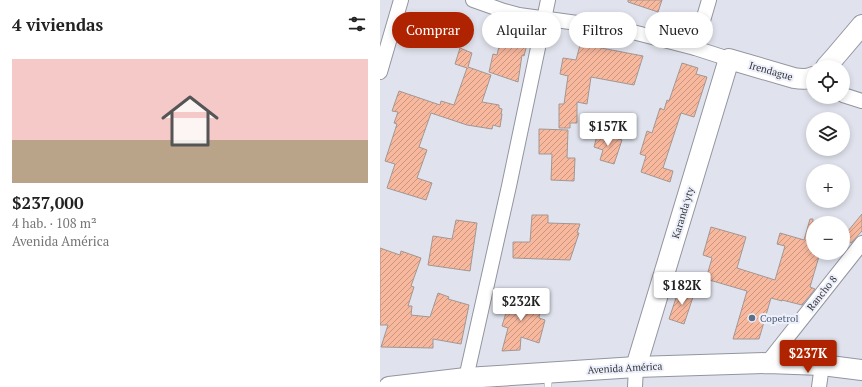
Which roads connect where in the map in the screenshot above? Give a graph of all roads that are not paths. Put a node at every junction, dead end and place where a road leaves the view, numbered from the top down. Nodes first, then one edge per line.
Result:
1 (401, 0) edge
2 (473, 0) edge
3 (548, 0) edge
4 (709, 0) edge
5 (508, 12) edge
6 (545, 12) edge
7 (706, 12) edge
8 (561, 21) edge
9 (862, 25) edge
10 (645, 35) edge
11 (538, 48) edge
12 (695, 48) edge
13 (729, 59) junction
14 (832, 60) edge
15 (380, 72) edge
16 (804, 78) edge
17 (850, 97) edge
18 (862, 101) edge
19 (862, 243) edge
20 (767, 363) junction
21 (822, 365) junction
22 (636, 367) junction
23 (862, 370) edge
24 (466, 378) junction
25 (548, 380) edge
26 (487, 382) edge
27 (389, 387) edge
28 (635, 387) edge
29 (819, 387) edge

1 - 15 street
2 - 5 street
3 - 6 street
4 - 7 street
8 - 10 street
9 - 14 main road
11 - 24 street
12 - 13 street
13 - 16 main road, Irendague
13 - 22 main road, Karanda'yty
17 - 18 street
19 - 20 street, Rancho 8
20 - 21 main road, Avenida América
20 - 22 main road, Avenida América
21 - 23 main road, Avenida América
21 - 29 street
22 - 25 main road, Avenida América
22 - 28 street
24 - 26 main road, Avenida América
24 - 27 main road, Avenida América
25 - 26 main road, Avenida América

